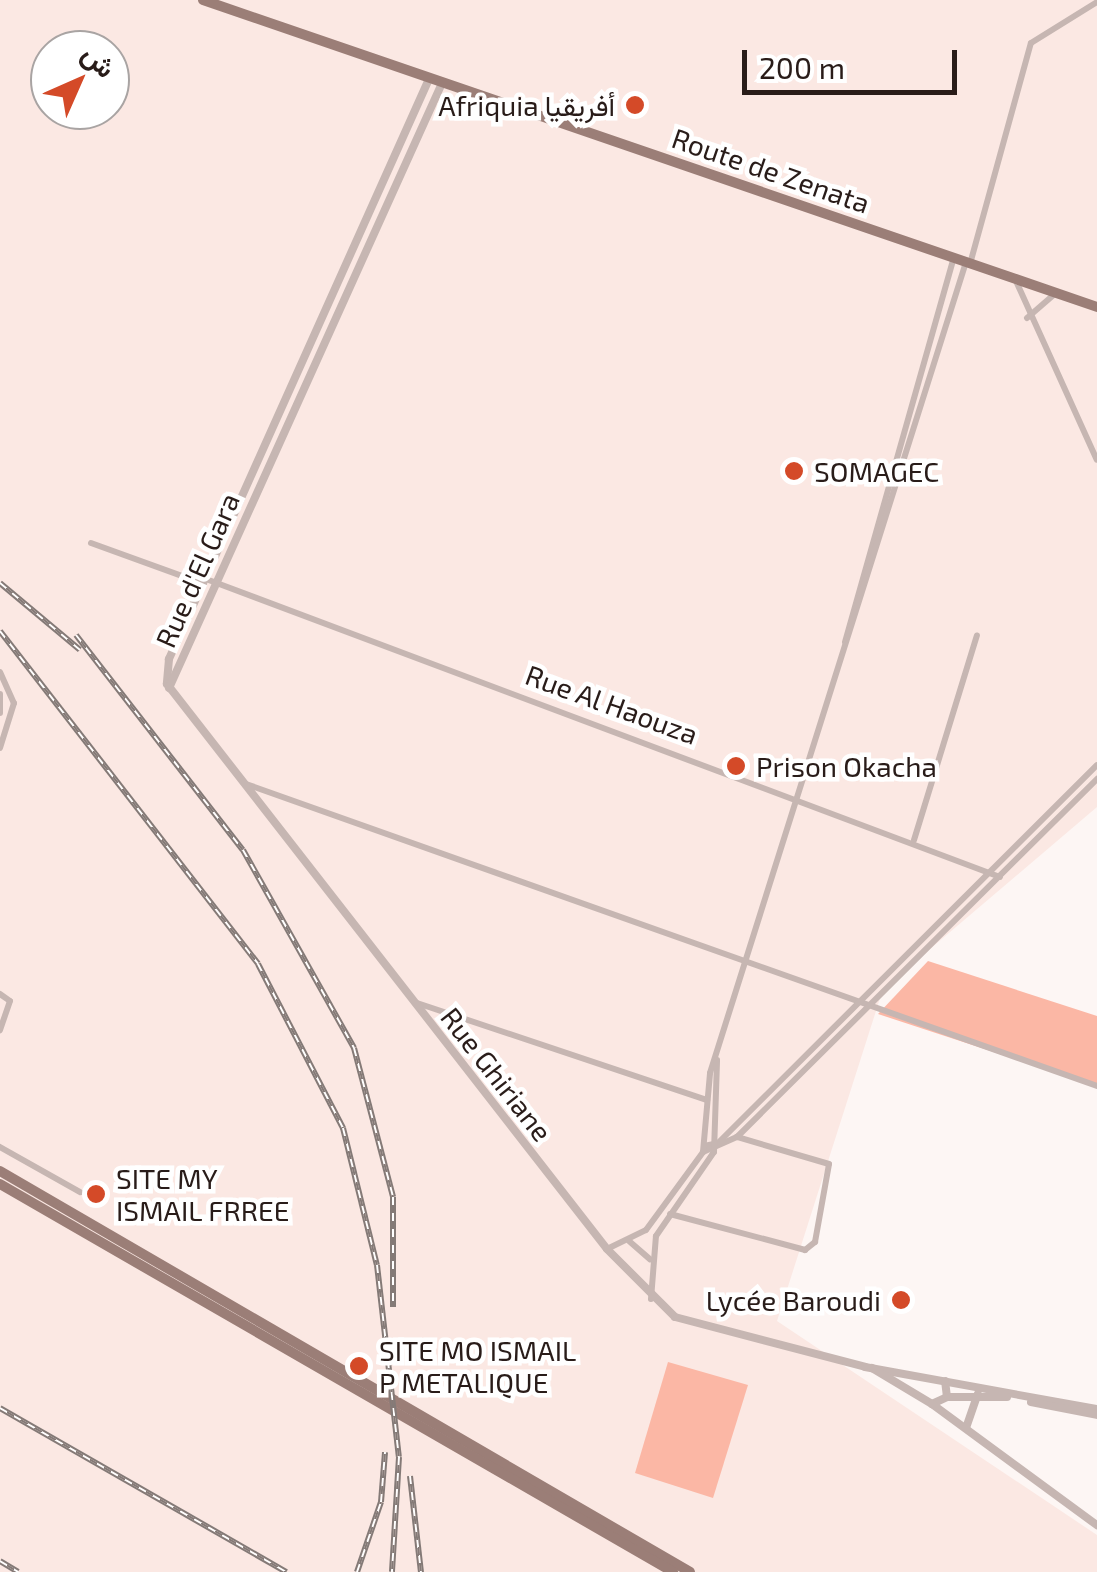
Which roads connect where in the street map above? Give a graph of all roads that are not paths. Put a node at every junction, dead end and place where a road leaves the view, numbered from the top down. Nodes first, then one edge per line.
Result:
1 (203, 0) edge
2 (1097, 2) edge
3 (430, 78) junction
4 (442, 82) junction
5 (356, 238) junction
6 (368, 243) junction
7 (966, 262) junction
8 (1015, 280) junction
9 (1055, 294) junction
10 (1097, 307) edge
11 (1028, 318) junction
12 (1097, 460) edge
13 (91, 542) dead end
14 (208, 582) junction
15 (977, 635) dead end
16 (0, 672) edge
17 (169, 688) joint
18 (0, 694) edge
19 (0, 715) edge
20 (12, 719) junction
21 (0, 748) edge
22 (1097, 765) edge
23 (1088, 774) junction
24 (1097, 780) edge
25 (242, 782) junction
26 (798, 798) junction
27 (914, 840) junction
28 (992, 869) junction
29 (1000, 877) junction
30 (744, 966) junction
31 (0, 994) edge
32 (410, 1002) junction
33 (850, 1004) junction
34 (4, 1006) edge
35 (861, 1008) junction
36 (0, 1030) edge
37 (716, 1060) junction
38 (1097, 1086) edge
39 (707, 1100) junction
40 (736, 1137) junction
41 (0, 1147) edge
42 (704, 1149) junction
43 (714, 1149) junction
44 (0, 1171) edge
45 (0, 1184) edge
46 (80, 1192) dead end
47 (670, 1214) junction
48 (628, 1241) junction
49 (606, 1249) junction
50 (651, 1260) junction
51 (652, 1299) junction
52 (872, 1368) junction
53 (930, 1378) junction
54 (944, 1380) junction
55 (978, 1394) junction
56 (923, 1397) junction
57 (946, 1398) junction
58 (932, 1404) junction
59 (1062, 1405) junction
60 (1097, 1412) edge
61 (957, 1422) junction
62 (966, 1428) junction
63 (1097, 1524) edge
64 (673, 1572) edge
65 (690, 1572) edge

1 - 3 main road, Route de Zenata
2 - 7 street
3 - 4 main road, Route de Zenata
3 - 5 street, Rue d'El Gara
4 - 6 street, Rue d'El Gara
4 - 7 main road, Route de Zenata
5 - 6 street
5 - 14 street, Rue d'El Gara
6 - 14 street, Rue d'El Gara
7 - 8 main road, Route de Zenata
7 - 26 street
8 - 9 main road, Route de Zenata
8 - 11 street
9 - 10 main road, Route de Zenata
9 - 11 street
11 - 12 street
13 - 14 street, Rue Al Haouza
14 - 17 street, Rue d'El Gara
14 - 26 street, Rue Al Haouza
15 - 27 street
16 - 20 street
17 - 25 street, Rue Ghiriane
18 - 19 street
19 - 20 street
20 - 21 street
22 - 23 street
23 - 24 street
23 - 28 street
24 - 29 street
25 - 30 street
25 - 32 street, Rue Ghiriane
26 - 27 street, Rue Al Haouza
26 - 30 street
27 - 28 street, Rue Al Haouza
28 - 29 street, Rue Al Haouza
28 - 33 street
29 - 35 street
30 - 33 street
30 - 37 street
31 - 34 street
32 - 39 street
32 - 49 street, Rue Ghiriane
33 - 35 street
33 - 43 street
34 - 36 street
35 - 38 street
35 - 40 street
37 - 39 street
37 - 43 street
39 - 42 street
40 - 43 street
40 - 47 street
41 - 46 street
42 - 43 street
42 - 48 street
43 - 47 street
44 - 65 main road
45 - 64 main road
47 - 50 street
48 - 49 street
48 - 50 street
49 - 51 street, Rue Ghiriane
50 - 51 street
51 - 52 street, Rue Ghiriane
52 - 53 street, Rue Ghiriane
52 - 56 street, Rue Ghiriane
53 - 54 street, Rue Ghiriane
53 - 56 street
54 - 57 street
54 - 59 street, Rue Ghiriane
55 - 57 street
55 - 59 street
55 - 62 street
56 - 58 street, Rue Ghiriane
57 - 58 street
57 - 61 street
58 - 61 street
59 - 60 street
61 - 62 street
62 - 63 street

